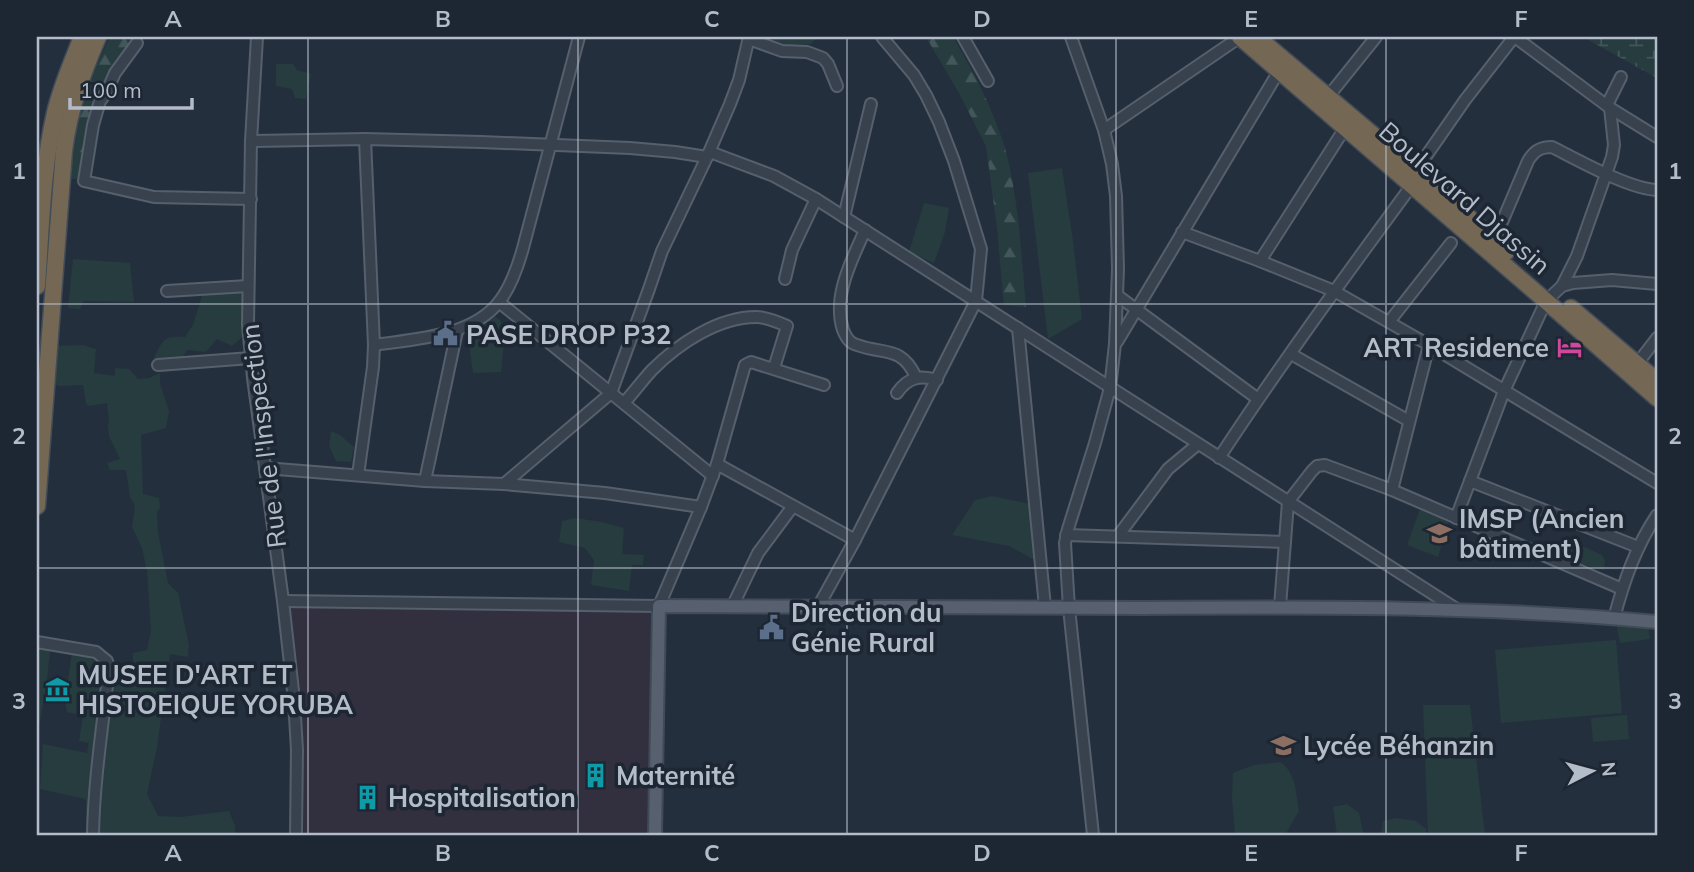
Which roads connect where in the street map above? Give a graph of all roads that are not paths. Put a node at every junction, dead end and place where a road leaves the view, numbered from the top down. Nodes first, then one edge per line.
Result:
1 (82, 37) edge
2 (98, 37) edge
3 (257, 37) edge
4 (579, 37) edge
5 (882, 37) edge
6 (963, 37) edge
7 (1071, 37) edge
8 (1240, 37) edge
9 (1257, 37) edge
10 (1376, 37) edge
11 (1515, 37) edge
12 (749, 38) edge
13 (137, 43) dead end
14 (1279, 71) junction
15 (1621, 77) dead end
16 (988, 81) dead end
17 (837, 86) dead end
18 (1327, 98) junction
19 (871, 104) dead end
20 (1609, 107) junction
21 (1345, 128) junction
22 (1104, 130) junction
23 (52, 135) edge
24 (1657, 137) edge
25 (365, 139) junction
26 (251, 141) junction
27 (551, 146) junction
28 (708, 154) junction
29 (1607, 174) junction
30 (1413, 178) junction
31 (1657, 190) edge
32 (251, 199) junction
33 (816, 199) junction
34 (844, 217) junction
35 (865, 230) junction
36 (1182, 232) junction
37 (1494, 241) junction
38 (1451, 243) dead end
39 (1260, 261) junction
40 (785, 279) dead end
41 (1657, 284) edge
42 (37, 286) edge
43 (248, 286) junction
44 (167, 291) dead end
45 (1334, 291) junction
46 (1554, 293) junction
47 (1118, 296) junction
48 (976, 301) junction
49 (499, 302) junction
50 (1135, 310) junction
51 (1389, 322) junction
52 (1018, 328) junction
53 (457, 331) junction
54 (1657, 338) edge
55 (1115, 344) junction
56 (374, 345) junction
57 (1429, 345) junction
58 (1291, 354) junction
59 (251, 358) junction
60 (1637, 364) junction
61 (158, 365) dead end
62 (774, 369) junction
63 (916, 377) junction
64 (937, 380) junction
65 (1657, 381) edge
66 (824, 385) dead end
67 (1110, 388) junction
68 (1504, 391) junction
69 (611, 393) junction
70 (897, 393) dead end
71 (1657, 398) edge
72 (1258, 399) junction
73 (624, 404) junction
74 (1409, 421) junction
75 (1198, 444) junction
76 (1219, 458) junction
77 (717, 464) junction
78 (265, 468) junction
79 (358, 475) junction
80 (713, 476) junction
81 (425, 481) junction
82 (1470, 481) junction
83 (1657, 483) edge
84 (504, 484) junction
85 (1392, 490) junction
86 (1288, 502) junction
87 (37, 506) edge
88 (793, 506) junction
89 (701, 507) junction
90 (1657, 515) edge
91 (1456, 518) junction
92 (1066, 535) junction
93 (1118, 536) junction
94 (855, 540) junction
95 (1285, 542) junction
96 (1638, 548) junction
97 (1622, 589) junction
98 (283, 601) junction
99 (659, 606) junction
100 (732, 607) junction
101 (818, 607) junction
102 (1045, 607) junction
103 (1280, 607) junction
104 (1069, 608) junction
105 (1458, 610) junction
106 (1614, 618) junction
107 (1657, 622) edge
108 (37, 642) edge
109 (93, 835) edge
110 (296, 835) edge
111 (655, 835) edge
112 (1093, 835) edge

1 - 23 highway
2 - 23 highway
3 - 26 street, Rue de l'Inspection
4 - 27 street
5 - 48 street
6 - 16 street
7 - 22 street
8 - 14 highway, Boulevard Djassin
8 - 22 street
9 - 18 highway, Boulevard Djassin
10 - 18 street
11 - 20 street
11 - 30 street
12 - 17 street
12 - 28 street
13 - 32 street
14 - 21 highway, Boulevard Djassin
14 - 36 street
15 - 20 street
18 - 30 highway, Boulevard Djassin
19 - 34 street
20 - 24 street
20 - 29 street
21 - 30 highway, Boulevard Djassin
21 - 39 street
22 - 47 street
23 - 42 highway
23 - 87 highway
25 - 26 street
25 - 27 street
25 - 56 street
26 - 32 street, Rue de l'Inspection
27 - 28 street
27 - 49 street
28 - 33 street
28 - 69 street
29 - 31 street
29 - 37 street
29 - 46 street
30 - 37 highway, Boulevard Djassin
30 - 45 street
30 - 46 highway, Boulevard Djassin
32 - 43 street, Rue de l'Inspection
33 - 34 street
33 - 40 street
34 - 35 street
35 - 48 street
35 - 63 street
36 - 39 street
36 - 50 street
37 - 46 highway, Boulevard Djassin
38 - 51 street
39 - 45 street
41 - 46 street
43 - 44 street
43 - 59 street, Rue de l'Inspection
45 - 51 street
45 - 58 street
46 - 60 highway, Boulevard Djassin
46 - 68 street
46 - 71 highway, Boulevard Djassin
47 - 50 street
47 - 55 street
48 - 52 street
48 - 64 street
49 - 53 street
49 - 69 street
50 - 55 street
50 - 72 street
51 - 57 street
52 - 67 street
52 - 102 street
53 - 56 street
53 - 81 street
54 - 60 street
55 - 67 street
56 - 79 street
57 - 68 street
57 - 74 street
58 - 72 street
58 - 74 street
59 - 61 street
59 - 78 street, Rue de l'Inspection
60 - 65 highway, Boulevard Djassin
62 - 66 street
62 - 73 street
62 - 77 street
63 - 64 street
63 - 70 street
64 - 94 street
67 - 75 street
67 - 92 street
68 - 82 street
68 - 83 street
69 - 73 street
69 - 84 street
72 - 76 street
73 - 80 street
74 - 85 street
75 - 76 street
75 - 93 street
76 - 86 street
77 - 80 street
77 - 88 street
78 - 79 street
78 - 98 street, Rue de l'Inspection
79 - 81 street
80 - 89 street
81 - 84 street
82 - 91 street
82 - 96 street
84 - 89 street
85 - 86 street
85 - 91 street
86 - 95 street
86 - 105 street
88 - 94 street
88 - 100 street
89 - 99 street
90 - 96 street
91 - 97 street
92 - 93 street
92 - 104 street
93 - 95 street
94 - 101 street
95 - 103 street
96 - 97 street
97 - 106 street
98 - 99 street
98 - 110 street, Rue de l'Inspection
99 - 100 main road
99 - 111 main road
100 - 101 main road
101 - 102 main road
102 - 104 main road
103 - 104 main road
103 - 105 main road
104 - 112 street
105 - 106 main road
106 - 107 main road
108 - 109 street

